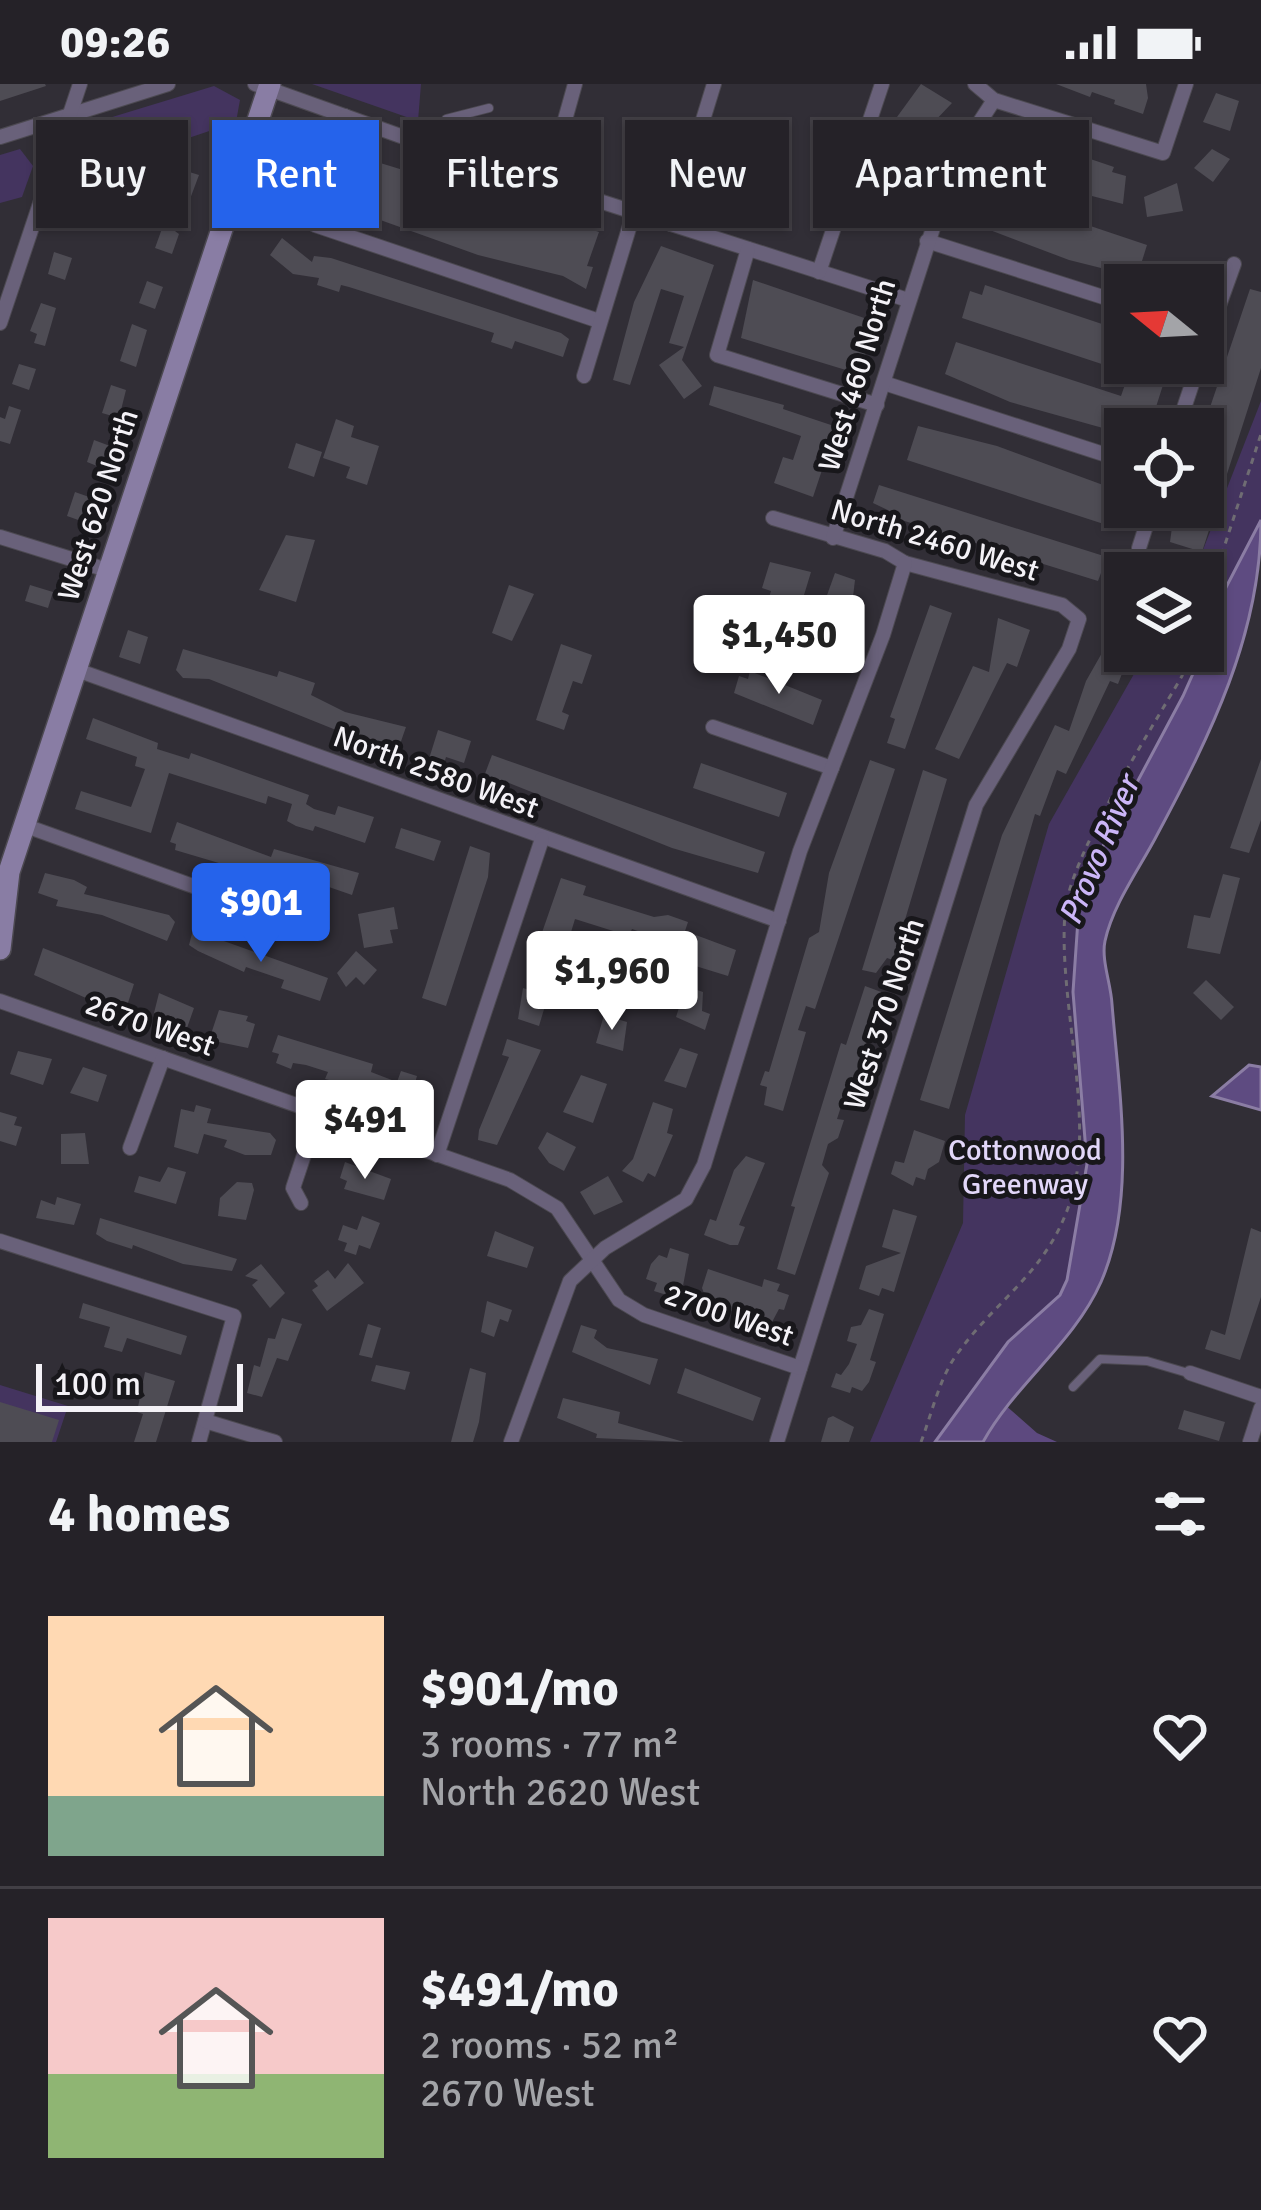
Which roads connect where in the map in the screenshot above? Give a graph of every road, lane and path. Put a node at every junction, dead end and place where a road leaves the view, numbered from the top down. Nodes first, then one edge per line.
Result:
1 (80, 84) edge
2 (168, 84) edge
3 (575, 84) edge
4 (714, 84) edge
5 (882, 84) edge
6 (975, 84) edge
7 (1186, 84) edge
8 (264, 85) edge
9 (994, 100) junction
10 (489, 108) dead end
11 (69, 115) junction
12 (345, 116) junction
13 (446, 120) edge
14 (565, 120) edge
15 (703, 120) edge
16 (403, 136) edge
17 (0, 137) edge
18 (629, 228) edge
19 (683, 228) edge
20 (927, 241) junction
21 (748, 249) junction
22 (1234, 264) dead end
23 (819, 272) junction
24 (1224, 288) edge
25 (1104, 297) edge
26 (908, 300) junction
27 (599, 321) junction
28 (0, 322) edge
29 (584, 376) dead end
30 (884, 383) junction
31 (877, 405) junction
32 (1261, 434) edge
33 (1104, 454) edge
34 (773, 518) dead end
35 (1145, 528) edge
36 (0, 537) edge
37 (833, 538) junction
38 (1139, 548) dead end
39 (1223, 552) edge
40 (905, 563) junction
41 (107, 570) junction
42 (1079, 619) joint
43 (77, 670) junction
44 (1183, 672) edge
45 (713, 727) dead end
46 (832, 768) junction
47 (26, 826) junction
48 (542, 839) junction
49 (779, 921) junction
50 (307, 927) dead end
51 (0, 949) edge
52 (0, 1001) edge
53 (163, 1058) junction
54 (319, 1113) junction
55 (130, 1148) dead end
56 (437, 1155) junction
57 (301, 1203) dead end
58 (0, 1241) edge
59 (589, 1263) junction
60 (800, 1368) junction
61 (1190, 1373) joint
62 (1073, 1387) dead end
63 (1261, 1397) edge
64 (1261, 1408) edge
65 (205, 1420) junction
66 (199, 1442) edge
67 (275, 1442) edge
68 (511, 1442) edge
69 (777, 1442) edge
70 (921, 1442) edge
71 (1250, 1442) edge

1 - 11 street
2 - 11 street
3 - 14 street
4 - 15 street
5 - 23 street
6 - 9 street
7 - 9 street
8 - 12 street
8 - 41 street, West 620 North
9 - 20 street, West 460 North
10 - 13 lane
11 - 17 street
11 - 28 street
12 - 16 street
12 - 27 street
18 - 27 street
19 - 21 street
20 - 25 street
20 - 26 street, West 460 North
21 - 23 street
21 - 31 street
22 - 24 street
23 - 26 street
26 - 30 street, West 460 North
27 - 29 street
30 - 31 street, West 460 North
30 - 33 street
31 - 37 street, West 460 North
32 - 39 path
34 - 37 street, North 2460 West
35 - 38 street
36 - 41 street
37 - 40 street, North 2460 West
40 - 42 street, North 2460 West
40 - 46 street
41 - 43 street, West 620 North
42 - 60 street, West 370 North
43 - 47 street, West 620 North
43 - 48 street, North 2580 West
44 - 70 path
45 - 46 street
46 - 49 street
47 - 50 street
47 - 51 street, West 620 North
48 - 49 street, North 2580 West
48 - 56 street
49 - 59 street
52 - 53 street, 2670 West
53 - 54 street, 2670 West
53 - 55 street
54 - 56 street, 2670 West
54 - 57 street
56 - 59 street, 2670 West
58 - 65 street
59 - 60 street, 2700 West
59 - 68 street
60 - 69 street, West 370 North
61 - 62 lane
61 - 63 street
64 - 71 street
65 - 66 street
65 - 67 street

